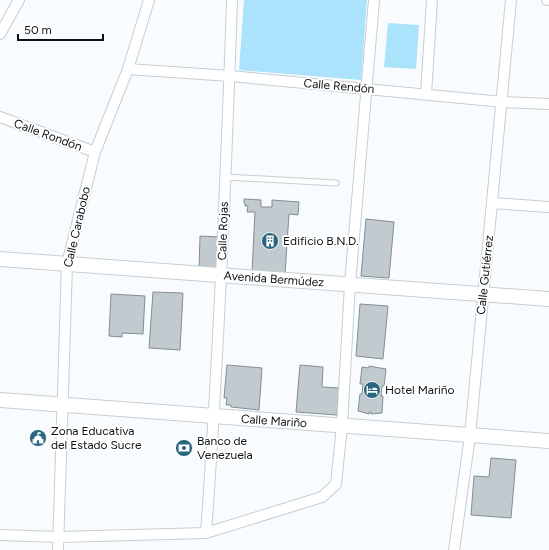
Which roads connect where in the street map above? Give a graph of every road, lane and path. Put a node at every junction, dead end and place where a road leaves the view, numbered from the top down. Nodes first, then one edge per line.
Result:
1 (19, 0) edge
2 (149, 0) edge
3 (232, 0) edge
4 (374, 0) edge
5 (432, 0) edge
6 (511, 0) edge
7 (0, 34) edge
8 (128, 69) junction
9 (230, 76) junction
10 (366, 88) junction
11 (426, 94) junction
12 (503, 102) junction
13 (549, 104) edge
14 (0, 117) edge
15 (95, 152) junction
16 (225, 177) junction
17 (336, 183) dead end
18 (492, 203) junction
19 (549, 207) edge
20 (0, 259) edge
21 (67, 264) junction
22 (222, 275) junction
23 (350, 284) junction
24 (483, 294) junction
25 (549, 299) edge
26 (0, 400) edge
27 (62, 405) junction
28 (215, 416) junction
29 (342, 426) junction
30 (470, 436) junction
31 (549, 442) edge
32 (206, 533) junction
33 (0, 535) edge
34 (59, 537) junction
35 (58, 550) edge
36 (454, 550) edge

1 - 7 street
2 - 8 street, Calle Carabobo
3 - 9 street, Calle Rojas
4 - 10 street
5 - 11 street
6 - 12 street, Calle Gutiérrez
8 - 9 street, Calle Rendón
8 - 15 street, Calle Carabobo
9 - 10 street, Calle Rendón
9 - 16 street, Calle Rojas
10 - 11 street, Calle Rendón
10 - 23 street
11 - 12 street, Calle Rendón
12 - 13 street, Calle Rendón
12 - 18 street, Calle Gutiérrez
14 - 15 street, Calle Rondón
15 - 21 street, Calle Carabobo
16 - 17 lane
16 - 22 street, Calle Rojas
18 - 19 street
18 - 24 street, Calle Gutiérrez
20 - 21 street, Avenida Bermúdez
21 - 22 street, Avenida Bermúdez
21 - 27 street, Calle Carabobo
22 - 23 street, Avenida Bermúdez
22 - 28 street, Calle Rojas
23 - 24 street, Avenida Bermúdez
23 - 29 street
24 - 25 street, Avenida Bermúdez
24 - 30 street, Calle Gutiérrez
26 - 27 street, Calle Mariño
27 - 28 street, Calle Mariño
27 - 34 street, Calle Carabobo
28 - 29 street, Calle Mariño
28 - 32 street, Calle Rojas
29 - 30 street, Calle Mariño
29 - 32 street
30 - 31 street, Calle Mariño
30 - 36 street, Calle Gutiérrez
32 - 34 street
33 - 34 street
34 - 35 street, Calle Carabobo

